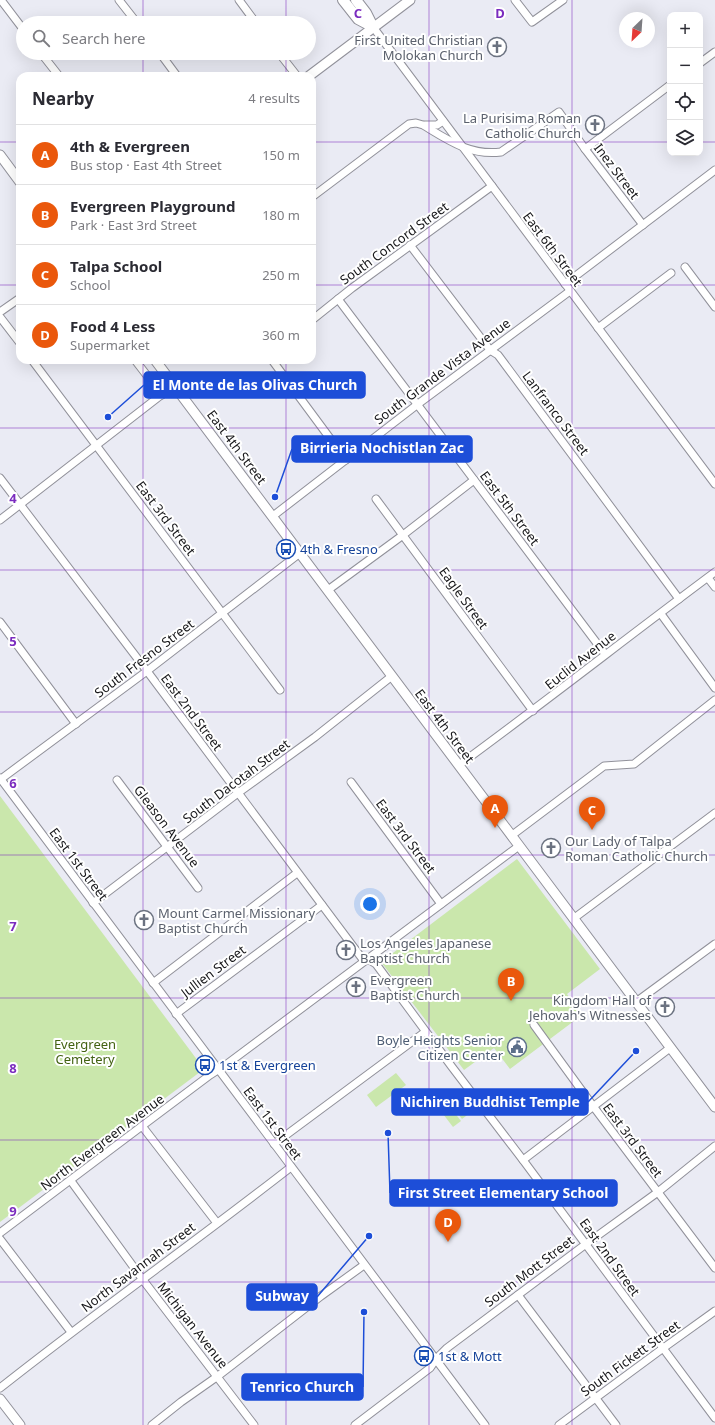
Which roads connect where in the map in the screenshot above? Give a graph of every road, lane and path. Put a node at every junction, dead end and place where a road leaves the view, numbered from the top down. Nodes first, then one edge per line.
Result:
1 (1, 0) edge
2 (119, 0) edge
3 (239, 0) edge
4 (343, 0) edge
5 (356, 0) edge
6 (410, 0) edge
7 (515, 0) edge
8 (563, 0) edge
9 (132, 16) edge
10 (251, 16) edge
11 (16, 20) edge
12 (373, 27) junction
13 (715, 52) edge
14 (46, 60) edge
15 (165, 60) edge
16 (284, 60) edge
17 (703, 61) edge
18 (56, 72) edge
19 (174, 72) edge
20 (294, 72) edge
21 (314, 72) edge
22 (667, 87) edge
23 (444, 121) junction
24 (423, 125) junction
25 (464, 148) junction
26 (584, 149) junction
27 (0, 155) edge
28 (715, 170) edge
29 (16, 177) edge
30 (492, 186) junction
31 (316, 194) edge
32 (643, 225) junction
33 (410, 245) junction
34 (685, 266) dead end
35 (671, 273) dead end
36 (565, 284) junction
37 (570, 291) junction
38 (338, 299) junction
39 (16, 301) edge
40 (715, 307) edge
41 (0, 312) edge
42 (0, 317) edge
43 (316, 317) edge
44 (598, 328) junction
45 (16, 338) edge
46 (490, 350) junction
47 (35, 364) edge
48 (138, 364) edge
49 (158, 364) edge
50 (275, 364) edge
51 (174, 385) junction
52 (162, 395) junction
53 (418, 404) junction
54 (96, 445) junction
55 (346, 460) junction
56 (0, 478) edge
57 (474, 480) junction
58 (715, 484) edge
59 (376, 499) dead end
60 (20, 505) junction
61 (273, 516) junction
62 (0, 520) edge
63 (403, 535) junction
64 (300, 553) junction
65 (715, 572) edge
66 (708, 578) junction
67 (715, 587) edge
68 (328, 590) junction
69 (679, 599) junction
70 (222, 613) junction
71 (660, 614) junction
72 (0, 622) edge
73 (605, 654) junction
74 (147, 671) junction
75 (392, 676) junction
76 (715, 688) edge
77 (280, 690) dead end
78 (715, 700) edge
79 (533, 711) junction
80 (76, 724) junction
81 (459, 765) junction
82 (0, 778) edge
83 (117, 780) dead end
84 (351, 782) dead end
85 (238, 793) junction
86 (715, 813) edge
87 (511, 836) junction
88 (168, 846) junction
89 (519, 846) junction
90 (297, 873) junction
91 (198, 888) dead end
92 (93, 903) junction
93 (441, 904) junction
94 (322, 905) junction
95 (573, 918) junction
96 (713, 948) edge
97 (366, 960) junction
98 (153, 983) junction
99 (636, 1002) junction
100 (176, 1014) junction
101 (534, 1025) dead end
102 (426, 1032) junction
103 (670, 1048) junction
104 (218, 1070) junction
105 (593, 1106) junction
106 (715, 1107) edge
107 (142, 1126) junction
108 (274, 1144) junction
109 (715, 1146) edge
110 (523, 1160) junction
111 (291, 1167) junction
112 (70, 1180) junction
113 (658, 1192) junction
114 (217, 1223) junction
115 (0, 1233) edge
116 (0, 1239) edge
117 (586, 1244) junction
118 (364, 1265) junction
119 (715, 1268) edge
120 (143, 1280) junction
121 (518, 1295) junction
122 (715, 1311) edge
123 (71, 1332) junction
124 (662, 1349) junction
125 (436, 1359) junction
126 (218, 1376) junction
127 (0, 1388) edge
128 (0, 1398) edge
129 (596, 1398) junction
130 (715, 1418) edge
131 (366, 1422) edge
132 (20, 1425) edge
133 (152, 1425) edge
134 (254, 1425) edge
135 (355, 1425) edge
136 (485, 1425) edge
137 (559, 1425) edge
138 (616, 1425) edge

1 - 11 street
2 - 9 street
3 - 10 street
4 - 12 highway
5 - 12 highway
6 - 12 main road
7 - 8 street
12 - 21 main road
12 - 23 street, East 6th Street
13 - 17 street
14 - 18 street
15 - 19 street
16 - 20 street
22 - 26 street
23 - 24 street
23 - 25 street, East 6th Street
24 - 25 street
24 - 31 street
25 - 26 street, Inez Street
25 - 30 street, East 6th Street
26 - 32 street, Inez Street
27 - 29 main road
28 - 32 street
30 - 33 street, South Concord Street
30 - 36 street, East 6th Street
32 - 36 street
33 - 38 street, South Concord Street
33 - 46 street, Lanfranco Street
34 - 40 street
35 - 44 street
36 - 37 street, East 6th Street
37 - 44 street, East 6th Street
37 - 46 street, South Grande Vista Avenue
38 - 43 street, South Concord Street
38 - 53 street, East 5th Street
39 - 41 street
42 - 45 street
44 - 58 street, East 6th Street
46 - 53 street, South Grande Vista Avenue
46 - 69 street, Lanfranco Street
47 - 54 street, East 3rd Street
48 - 52 street
49 - 51 main road, East 4th Street
50 - 55 street
51 - 52 street
51 - 61 main road, East 4th Street
52 - 54 street
53 - 55 street, South Grande Vista Avenue
53 - 57 street, East 5th Street
54 - 60 street
54 - 70 street, East 3rd Street
55 - 61 street, South Grande Vista Avenue
56 - 60 street, East 2nd Street
57 - 63 street
57 - 73 street, East 5th Street
59 - 63 street, Eagle Street
60 - 62 street
60 - 74 street, East 2nd Street
61 - 64 main road, East 4th Street
63 - 68 street
63 - 79 street, Eagle Street
64 - 68 main road, East 4th Street
64 - 70 street, South Fresno Street
65 - 66 street, Euclid Avenue
66 - 67 street
66 - 69 street, Euclid Avenue
68 - 75 main road, East 4th Street
69 - 71 street, Euclid Avenue
70 - 74 street, South Fresno Street
70 - 77 street, East 3rd Street
71 - 73 street, Euclid Avenue
71 - 76 street
72 - 80 street
73 - 79 street, Euclid Avenue
74 - 80 street, South Fresno Street
74 - 85 street, East 2nd Street
75 - 81 main road, East 4th Street
75 - 85 street, South Dacotah Street
78 - 87 street
79 - 81 street, Euclid Avenue
80 - 82 street, South Fresno Street
81 - 87 main road, East 4th Street
82 - 92 street, East 1st Street
83 - 88 street, Gleason Avenue
84 - 93 street, East 3rd Street
85 - 88 street, South Dacotah Street
85 - 90 street, East 2nd Street
86 - 95 street
87 - 89 main road, East 4th Street
88 - 91 street, Gleason Avenue
88 - 92 street, South Dacotah Street
89 - 93 street, North Evergreen Avenue
89 - 95 main road, East 4th Street
90 - 94 street, East 2nd Street
90 - 98 street
92 - 98 street, East 1st Street
93 - 97 street, North Evergreen Avenue
94 - 97 street, East 2nd Street
94 - 100 street, Jullien Street
95 - 99 main road, East 4th Street
96 - 99 street
97 - 102 street, East 2nd Street
97 - 104 street, North Evergreen Avenue
98 - 100 street, East 1st Street
99 - 103 main road, East 4th Street
100 - 104 street, East 1st Street
101 - 105 street, East 3rd Street
102 - 108 street
102 - 110 street, East 2nd Street
103 - 105 street
103 - 106 main road, East 4th Street
104 - 107 street, North Evergreen Avenue
104 - 108 street, East 1st Street
105 - 110 street
105 - 113 street, East 3rd Street
107 - 112 street, North Evergreen Avenue
107 - 114 street
108 - 111 street, East 1st Street
109 - 113 street, South Mott Street
110 - 117 street, East 2nd Street
111 - 114 street, North Savannah Street
111 - 118 street, East 1st Street
112 - 115 street, North Evergreen Avenue
112 - 120 street, Michigan Avenue
113 - 117 street, South Mott Street
113 - 119 street, East 3rd Street
114 - 120 street, North Savannah Street
116 - 123 street
117 - 121 street, South Mott Street
117 - 124 street, East 2nd Street
118 - 125 street, East 1st Street
118 - 126 street
120 - 123 street, North Savannah Street
120 - 126 street, Michigan Avenue
121 - 125 street, South Mott Street
121 - 129 street
122 - 124 street, South Fickett Street
123 - 127 street, North Savannah Street
124 - 129 street, South Fickett Street
124 - 130 street, East 2nd Street
125 - 131 street, South Mott Street
125 - 136 street, East 1st Street
126 - 133 street
126 - 134 street, Michigan Avenue
128 - 132 main road
129 - 137 street, South Fickett Street
129 - 138 street
131 - 135 street, South Mott Street

